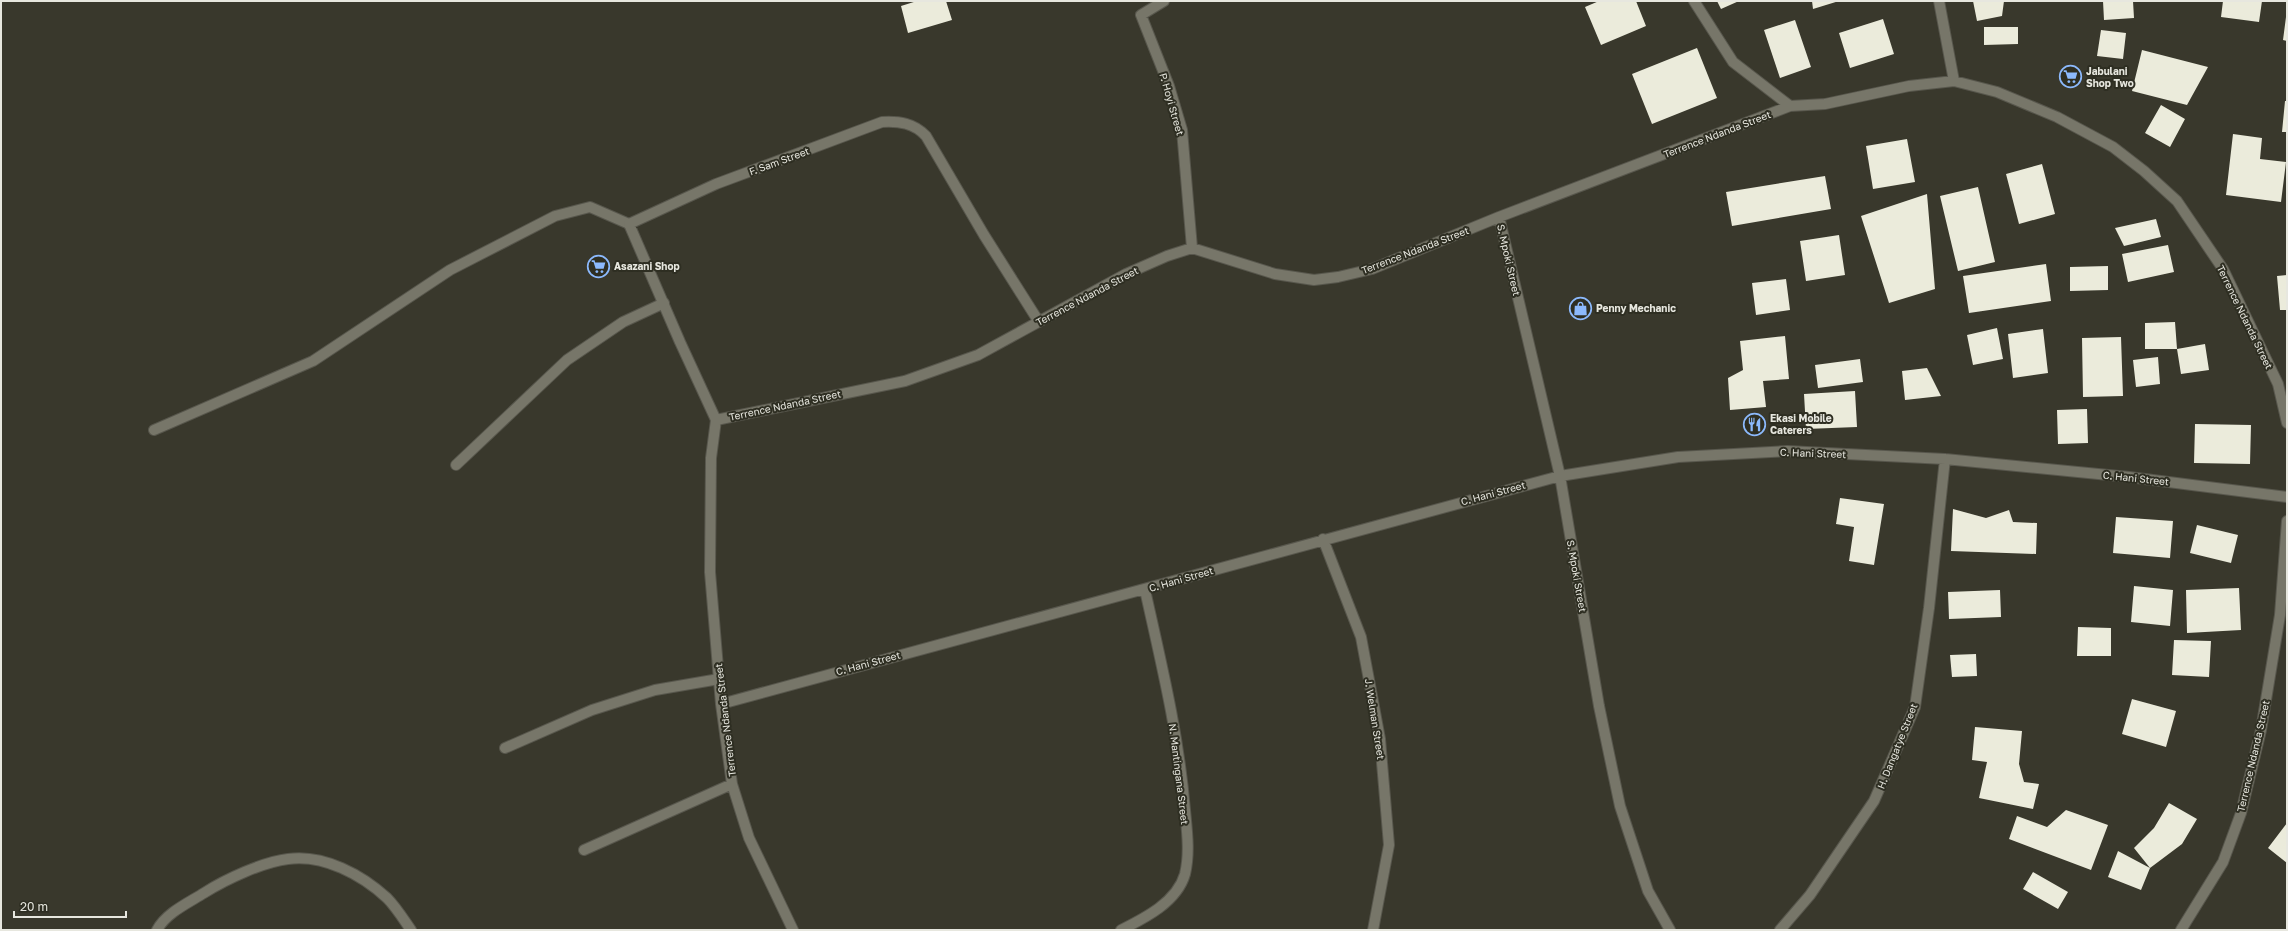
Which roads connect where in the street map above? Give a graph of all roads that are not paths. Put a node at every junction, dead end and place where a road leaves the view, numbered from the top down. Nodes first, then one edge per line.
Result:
1 (1164, 1) edge
2 (1694, 1) edge
3 (1939, 1) edge
4 (1954, 81) junction
5 (1790, 106) junction
6 (1499, 217) junction
7 (629, 224) junction
8 (1192, 248) junction
9 (664, 303) junction
10 (1039, 322) junction
11 (716, 420) junction
12 (2287, 424) edge
13 (154, 430) dead end
14 (1945, 459) junction
15 (456, 465) dead end
16 (1560, 476) junction
17 (2287, 497) edge
18 (2287, 521) edge
19 (1324, 539) junction
20 (1145, 590) junction
21 (719, 679) junction
22 (721, 704) junction
23 (505, 748) dead end
24 (732, 784) junction
25 (584, 850) dead end
26 (157, 930) edge
27 (411, 930) edge
28 (793, 930) edge
29 (1121, 930) edge
30 (1373, 930) edge
31 (1670, 930) edge
32 (1780, 930) edge
33 (2181, 930) edge

1 - 8 street, P. Hoyi Street
2 - 5 street
3 - 4 street
4 - 5 street, Terrence Ndanda Street
4 - 12 street, Terrence Ndanda Street
5 - 6 street, Terrence Ndanda Street
6 - 8 street, Terrence Ndanda Street
6 - 16 street, S. Mpoki Street
7 - 9 street
7 - 10 street, F. Sam Street
7 - 13 street
8 - 10 street, Terrence Ndanda Street
9 - 11 street
9 - 15 street
10 - 11 street, Terrence Ndanda Street
11 - 21 street, Terrence Ndanda Street
14 - 16 street, C. Hani Street
14 - 17 street, C. Hani Street
14 - 32 street, H. Dangatye Street
16 - 19 street, C. Hani Street
16 - 31 street, S. Mpoki Street
18 - 33 street, Terrence Ndanda Street
19 - 20 street, C. Hani Street
19 - 30 street, J. Welman Street
20 - 22 street, C. Hani Street
20 - 29 street, N. Mantingana Street
21 - 22 street, Terrence Ndanda Street
21 - 23 street
22 - 24 street, Terrence Ndanda Street
24 - 25 street
24 - 28 street, Terrence Ndanda Street
26 - 27 street

